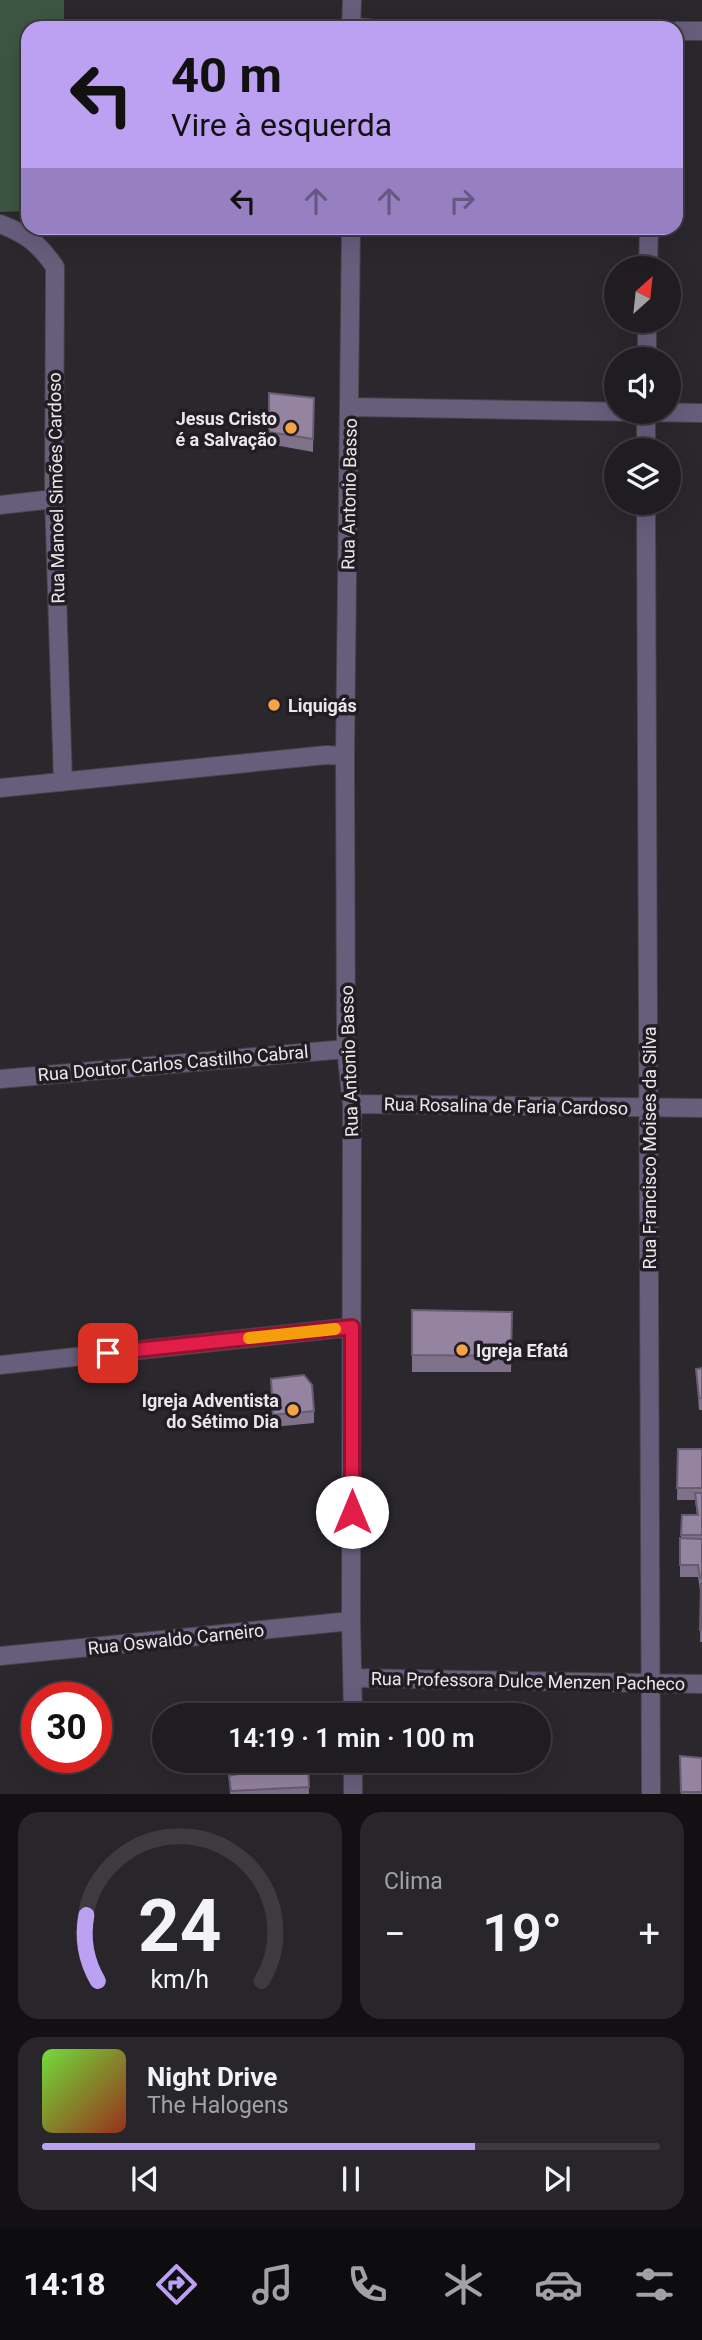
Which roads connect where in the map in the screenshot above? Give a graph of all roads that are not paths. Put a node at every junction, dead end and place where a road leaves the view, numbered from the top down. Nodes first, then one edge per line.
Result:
1 (352, 0) edge
2 (351, 21) edge
3 (683, 30) edge
4 (702, 31) edge
5 (0, 224) edge
6 (21, 232) edge
7 (25, 235) edge
8 (351, 235) edge
9 (649, 235) edge
10 (648, 256) edge
11 (350, 407) junction
12 (604, 411) edge
13 (681, 413) edge
14 (702, 413) edge
15 (54, 499) junction
16 (0, 505) edge
17 (646, 515) edge
18 (345, 756) junction
19 (63, 782) junction
20 (0, 788) edge
21 (346, 1049) junction
22 (0, 1079) edge
23 (352, 1104) junction
24 (649, 1108) junction
25 (702, 1108) edge
26 (352, 1327) junction
27 (0, 1365) edge
28 (351, 1621) junction
29 (0, 1656) edge
30 (353, 1678) junction
31 (652, 1683) junction
32 (702, 1684) edge
33 (353, 1703) edge
34 (353, 1773) edge
35 (354, 1794) edge
36 (651, 1794) edge

1 - 2 street
3 - 4 street
5 - 6 street, Rua Manoel Simões Cardoso
7 - 15 street, Rua Manoel Simões Cardoso
8 - 11 street, Rua Antonio Basso
9 - 10 street
11 - 12 street
11 - 18 street, Rua Antonio Basso
13 - 14 street
15 - 16 street
15 - 19 street, Rua Manoel Simões Cardoso
17 - 24 street, Rua Francisco Moises da Silva
18 - 19 street
18 - 21 street, Rua Antonio Basso
19 - 20 street
21 - 22 street, Rua Doutor Carlos Castilho Cabral
21 - 23 street, Rua Antonio Basso
23 - 24 street, Rua Rosalina de Faria Cardoso
23 - 26 street, Rua Antonio Basso
24 - 25 street, Rua Rosalina de Faria Cardoso
24 - 31 street, Rua Francisco Moises da Silva
26 - 27 street
26 - 28 street, Rua Antonio Basso
28 - 29 street, Rua Oswaldo Carneiro
28 - 30 street, Rua Antonio Basso
30 - 31 street, Rua Professora Dulce Menzen Pacheco
30 - 33 street, Rua Antonio Basso
31 - 32 street, Rua Professora Dulce Menzen Pacheco
31 - 36 street, Rua Francisco Moises da Silva
34 - 35 street

